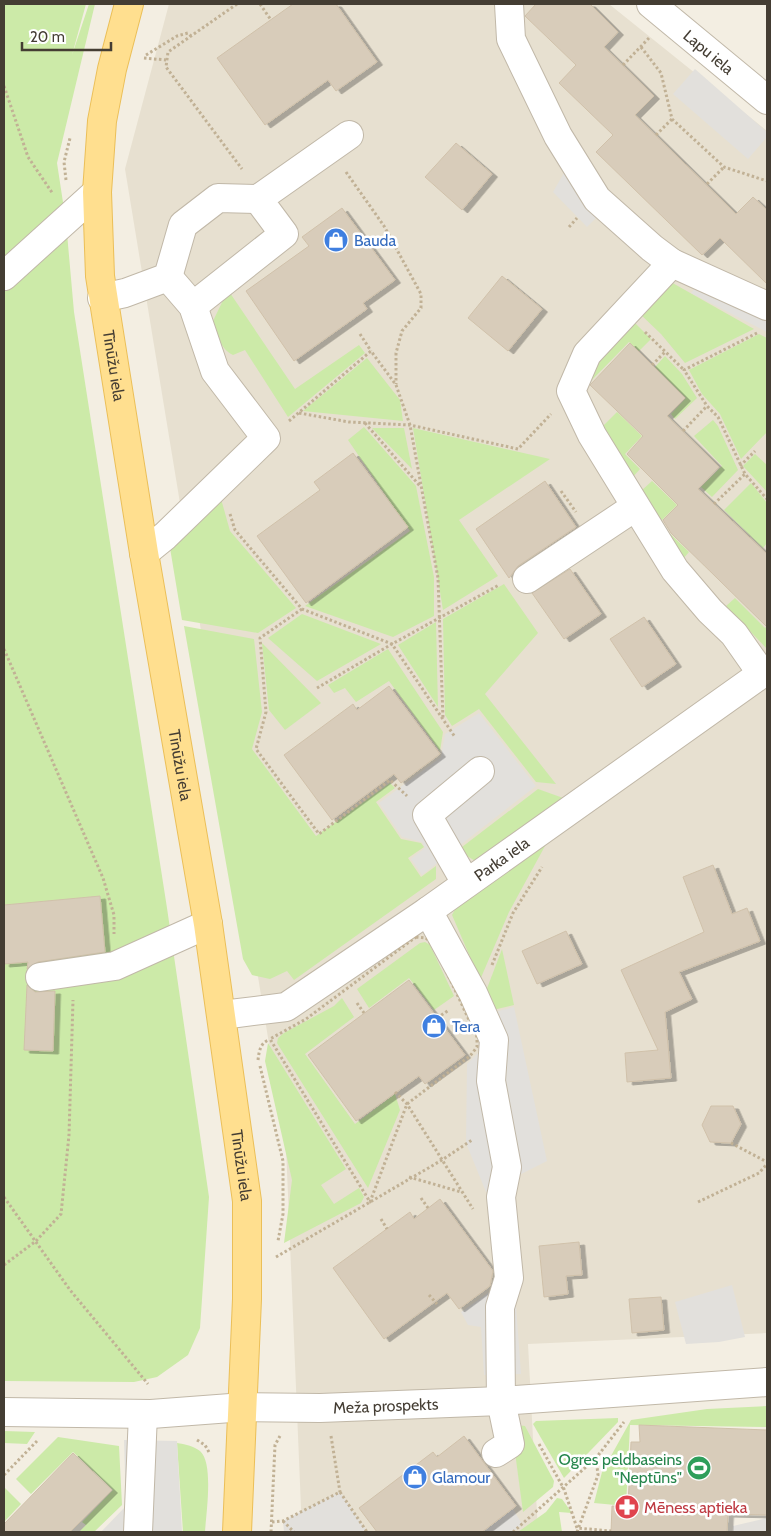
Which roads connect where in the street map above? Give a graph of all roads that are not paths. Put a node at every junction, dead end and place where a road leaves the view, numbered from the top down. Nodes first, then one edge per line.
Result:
1 (129, 4) edge
2 (509, 4) edge
3 (651, 4) edge
4 (767, 100) edge
5 (350, 135) dead end
6 (97, 192) junction
7 (260, 198) junction
8 (672, 263) junction
9 (4, 276) edge
10 (168, 277) junction
11 (102, 298) junction
12 (193, 306) junction
13 (767, 306) edge
14 (635, 507) junction
15 (144, 553) junction
16 (527, 579) road end
17 (764, 672) edge
18 (480, 771) dead end
19 (466, 883) junction
20 (428, 911) junction
21 (208, 924) junction
22 (40, 977) dead end
23 (222, 1015) junction
24 (767, 1382) edge
25 (501, 1401) junction
26 (148, 1402) junction
27 (244, 1407) junction
28 (4, 1412) edge
29 (496, 1453) dead end
30 (138, 1532) edge
31 (237, 1532) edge

1 - 6 main road, Tīnūžu iela
2 - 8 street
3 - 4 street, Lapu iela
5 - 7 street
6 - 9 street
6 - 11 main road, Tīnūžu iela
7 - 10 street
7 - 12 street
8 - 13 street
8 - 14 street
10 - 11 street
10 - 12 street
11 - 15 main road, Tīnūžu iela
12 - 15 street
14 - 16 street
14 - 17 street
15 - 21 main road, Tīnūžu iela
17 - 19 street, Parka iela
18 - 19 street
19 - 20 street, Parka iela
20 - 23 street, Parka iela
20 - 25 street
21 - 22 street
21 - 23 main road, Tīnūžu iela
23 - 27 main road, Tīnūžu iela
24 - 25 street, Meža prospekts
25 - 27 street, Meža prospekts
25 - 29 street
26 - 27 street, Meža prospekts
26 - 28 street, Meža prospekts
26 - 30 street
27 - 31 main road, Tīnūžu iela

